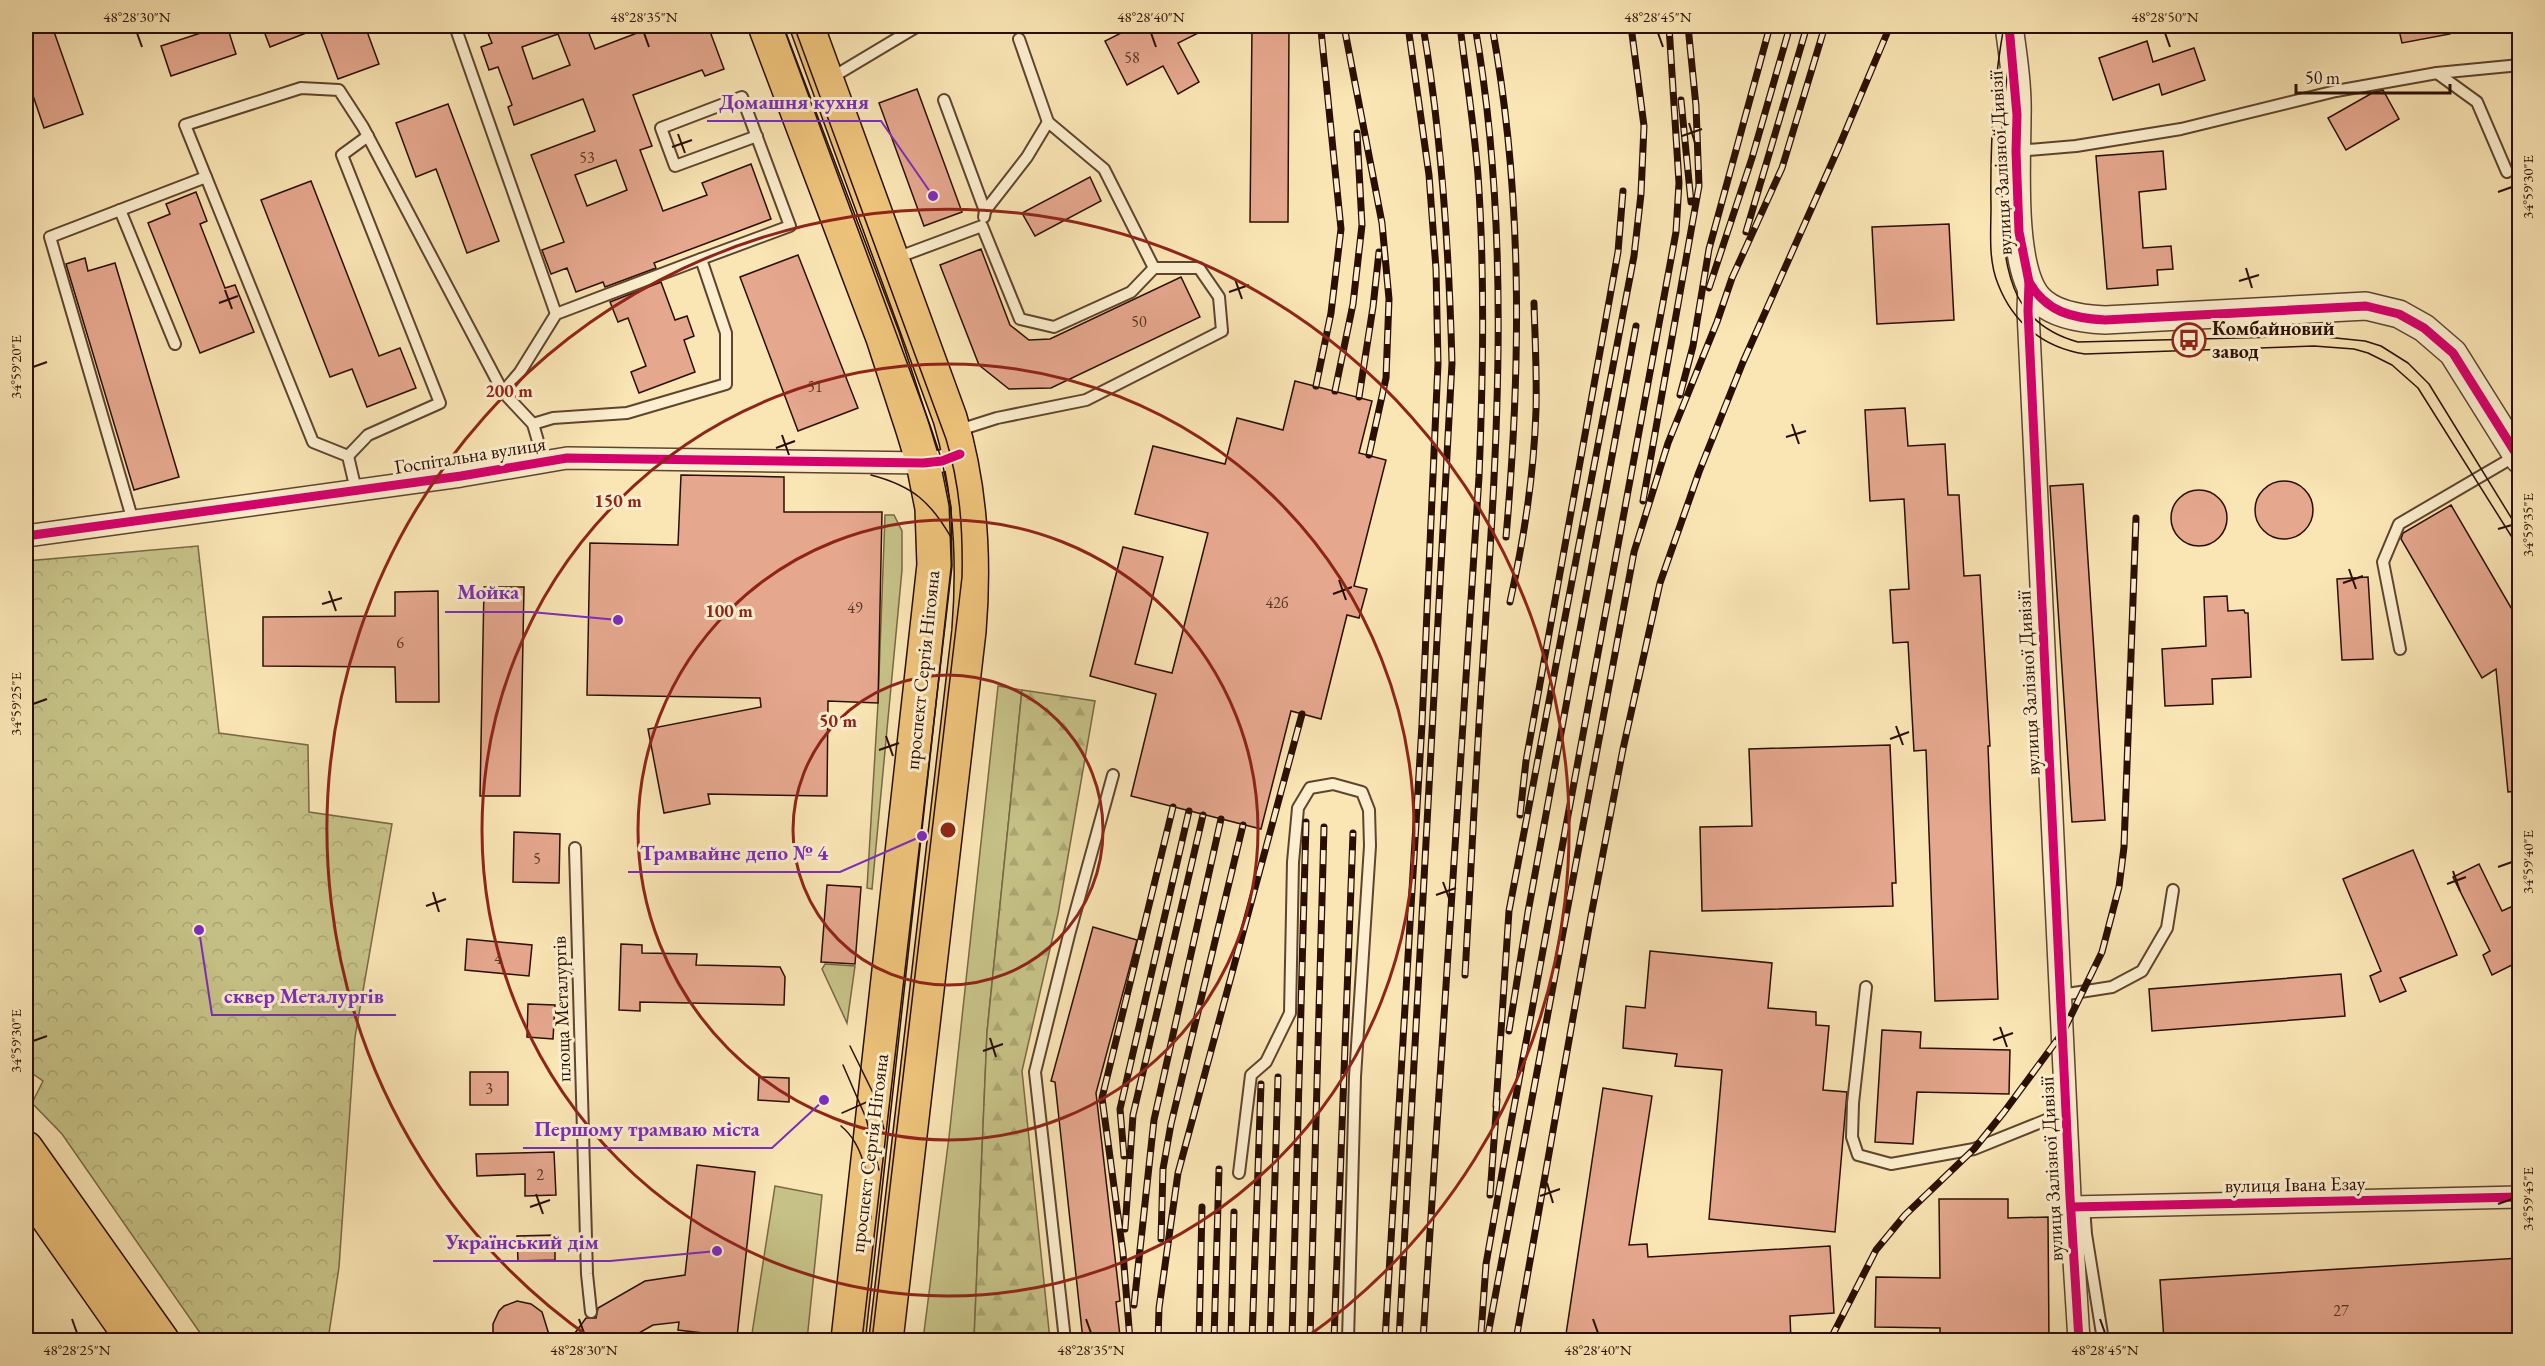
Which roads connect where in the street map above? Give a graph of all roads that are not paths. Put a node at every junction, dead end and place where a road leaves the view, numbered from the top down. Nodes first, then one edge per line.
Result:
1 (460, 26) edge
2 (765, 26) edge
3 (807, 26) edge
4 (918, 26) edge
5 (2009, 26) edge
6 (1019, 39) dead end
7 (2520, 65) edge
8 (2437, 73) junction
9 (827, 80) junction
10 (944, 100) dead end
11 (1048, 122) junction
12 (368, 136) junction
13 (757, 136) junction
14 (2016, 151) junction
15 (2507, 171) dead end
16 (206, 177) junction
17 (120, 210) junction
18 (985, 211) junction
19 (982, 226) junction
20 (701, 259) junction
21 (893, 259) junction
22 (1154, 268) junction
23 (2029, 282) junction
24 (556, 314) junction
25 (176, 344) dead end
26 (503, 392) junction
27 (533, 424) junction
28 (957, 443) junction
29 (348, 456) junction
30 (2518, 457) edge
31 (544, 462) junction
32 (923, 463) junction
33 (356, 490) junction
34 (133, 521) junction
35 (27, 530) edge
36 (2400, 649) dead end
37 (1113, 775) dead end
38 (575, 848) dead end
39 (2173, 890) dead end
40 (1866, 987) dead end
41 (2061, 994) junction
42 (2066, 1112) junction
43 (26, 1148) edge
44 (1239, 1173) dead end
45 (26, 1187) edge
46 (2520, 1197) edge
47 (2077, 1207) junction
48 (591, 1312) dead end
49 (133, 1341) edge
50 (162, 1341) edge
51 (848, 1341) edge
52 (886, 1341) edge
53 (1065, 1341) edge
54 (1348, 1341) edge
55 (2079, 1341) edge
56 (2103, 1341) edge

1 - 24 lane
2 - 32 highway, проспект Сергія Нігояна
3 - 9 highway, проспект Сергія Нігояна
4 - 9 lane
5 - 14 street, вулиця Залізної Дивізії
6 - 11 lane
7 - 8 lane
8 - 14 lane
8 - 15 lane
9 - 21 highway, проспект Сергія Нігояна
10 - 18 lane
11 - 18 lane
11 - 22 lane
12 - 16 lane
12 - 26 lane
12 - 29 lane
13 - 13 lane
13 - 20 lane
14 - 23 street, вулиця Залізної Дивізії
16 - 17 lane
16 - 29 lane
17 - 25 lane
17 - 34 lane
18 - 19 lane
19 - 21 lane
19 - 22 lane
20 - 24 lane
20 - 27 lane
21 - 28 highway, проспект Сергія Нігояна
22 - 28 lane
23 - 30 street
23 - 41 street, вулиця Залізної Дивізії
24 - 26 lane
26 - 27 lane
27 - 31 lane
28 - 32 street, Госпітальна вулиця
28 - 52 highway, проспект Сергія Нігояна
29 - 33 lane
30 - 36 lane
31 - 32 street, Госпітальна вулиця
31 - 33 street, Госпітальна вулиця
32 - 51 highway, проспект Сергія Нігояна
33 - 34 street, Госпітальна вулиця
34 - 35 street, Госпітальна вулиця
37 - 53 lane
38 - 48 lane, площа Металургів
39 - 41 lane
40 - 42 lane
41 - 42 street, вулиця Залізної Дивізії
42 - 47 street, вулиця Залізної Дивізії
43 - 50 highway
44 - 54 lane
45 - 49 highway
46 - 47 street, вулиця Івана Езау
47 - 55 street, вулиця Залізної Дивізії
47 - 56 lane

